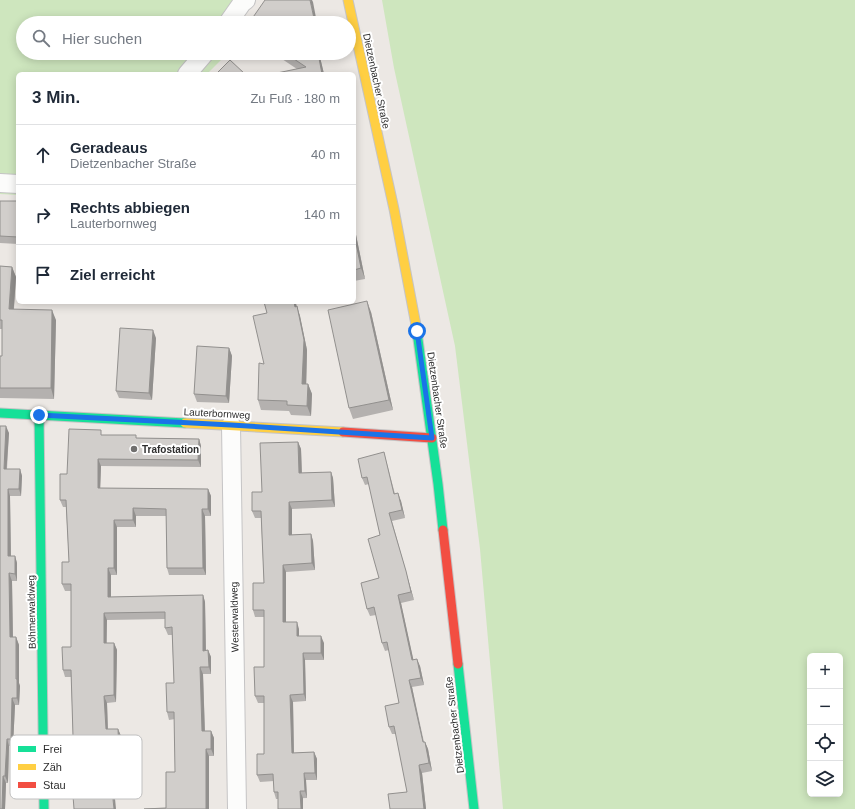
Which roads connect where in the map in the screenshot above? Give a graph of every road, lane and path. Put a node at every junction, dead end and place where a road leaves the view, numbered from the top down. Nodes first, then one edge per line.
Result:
1 (246, 0) edge
2 (348, 0) edge
3 (233, 16) edge
4 (351, 16) edge
5 (356, 37) edge
6 (199, 60) edge
7 (189, 72) edge
8 (0, 183) edge
9 (16, 184) edge
10 (0, 413) edge
11 (39, 415) junction
12 (231, 425) junction
13 (432, 438) junction
14 (43, 735) edge
15 (44, 799) edge
16 (44, 809) edge
17 (236, 809) edge
18 (474, 809) edge

1 - 3 street
2 - 4 street, Dietzenbacher Straße
5 - 13 street, Dietzenbacher Straße
6 - 7 street
8 - 9 street
10 - 11 street, Lauterbornweg
11 - 12 street, Lauterbornweg
11 - 14 street, Böhmerwaldweg
12 - 13 street, Lauterbornweg
12 - 17 street, Westerwaldweg
13 - 18 street, Dietzenbacher Straße
15 - 16 street, Böhmerwaldweg

